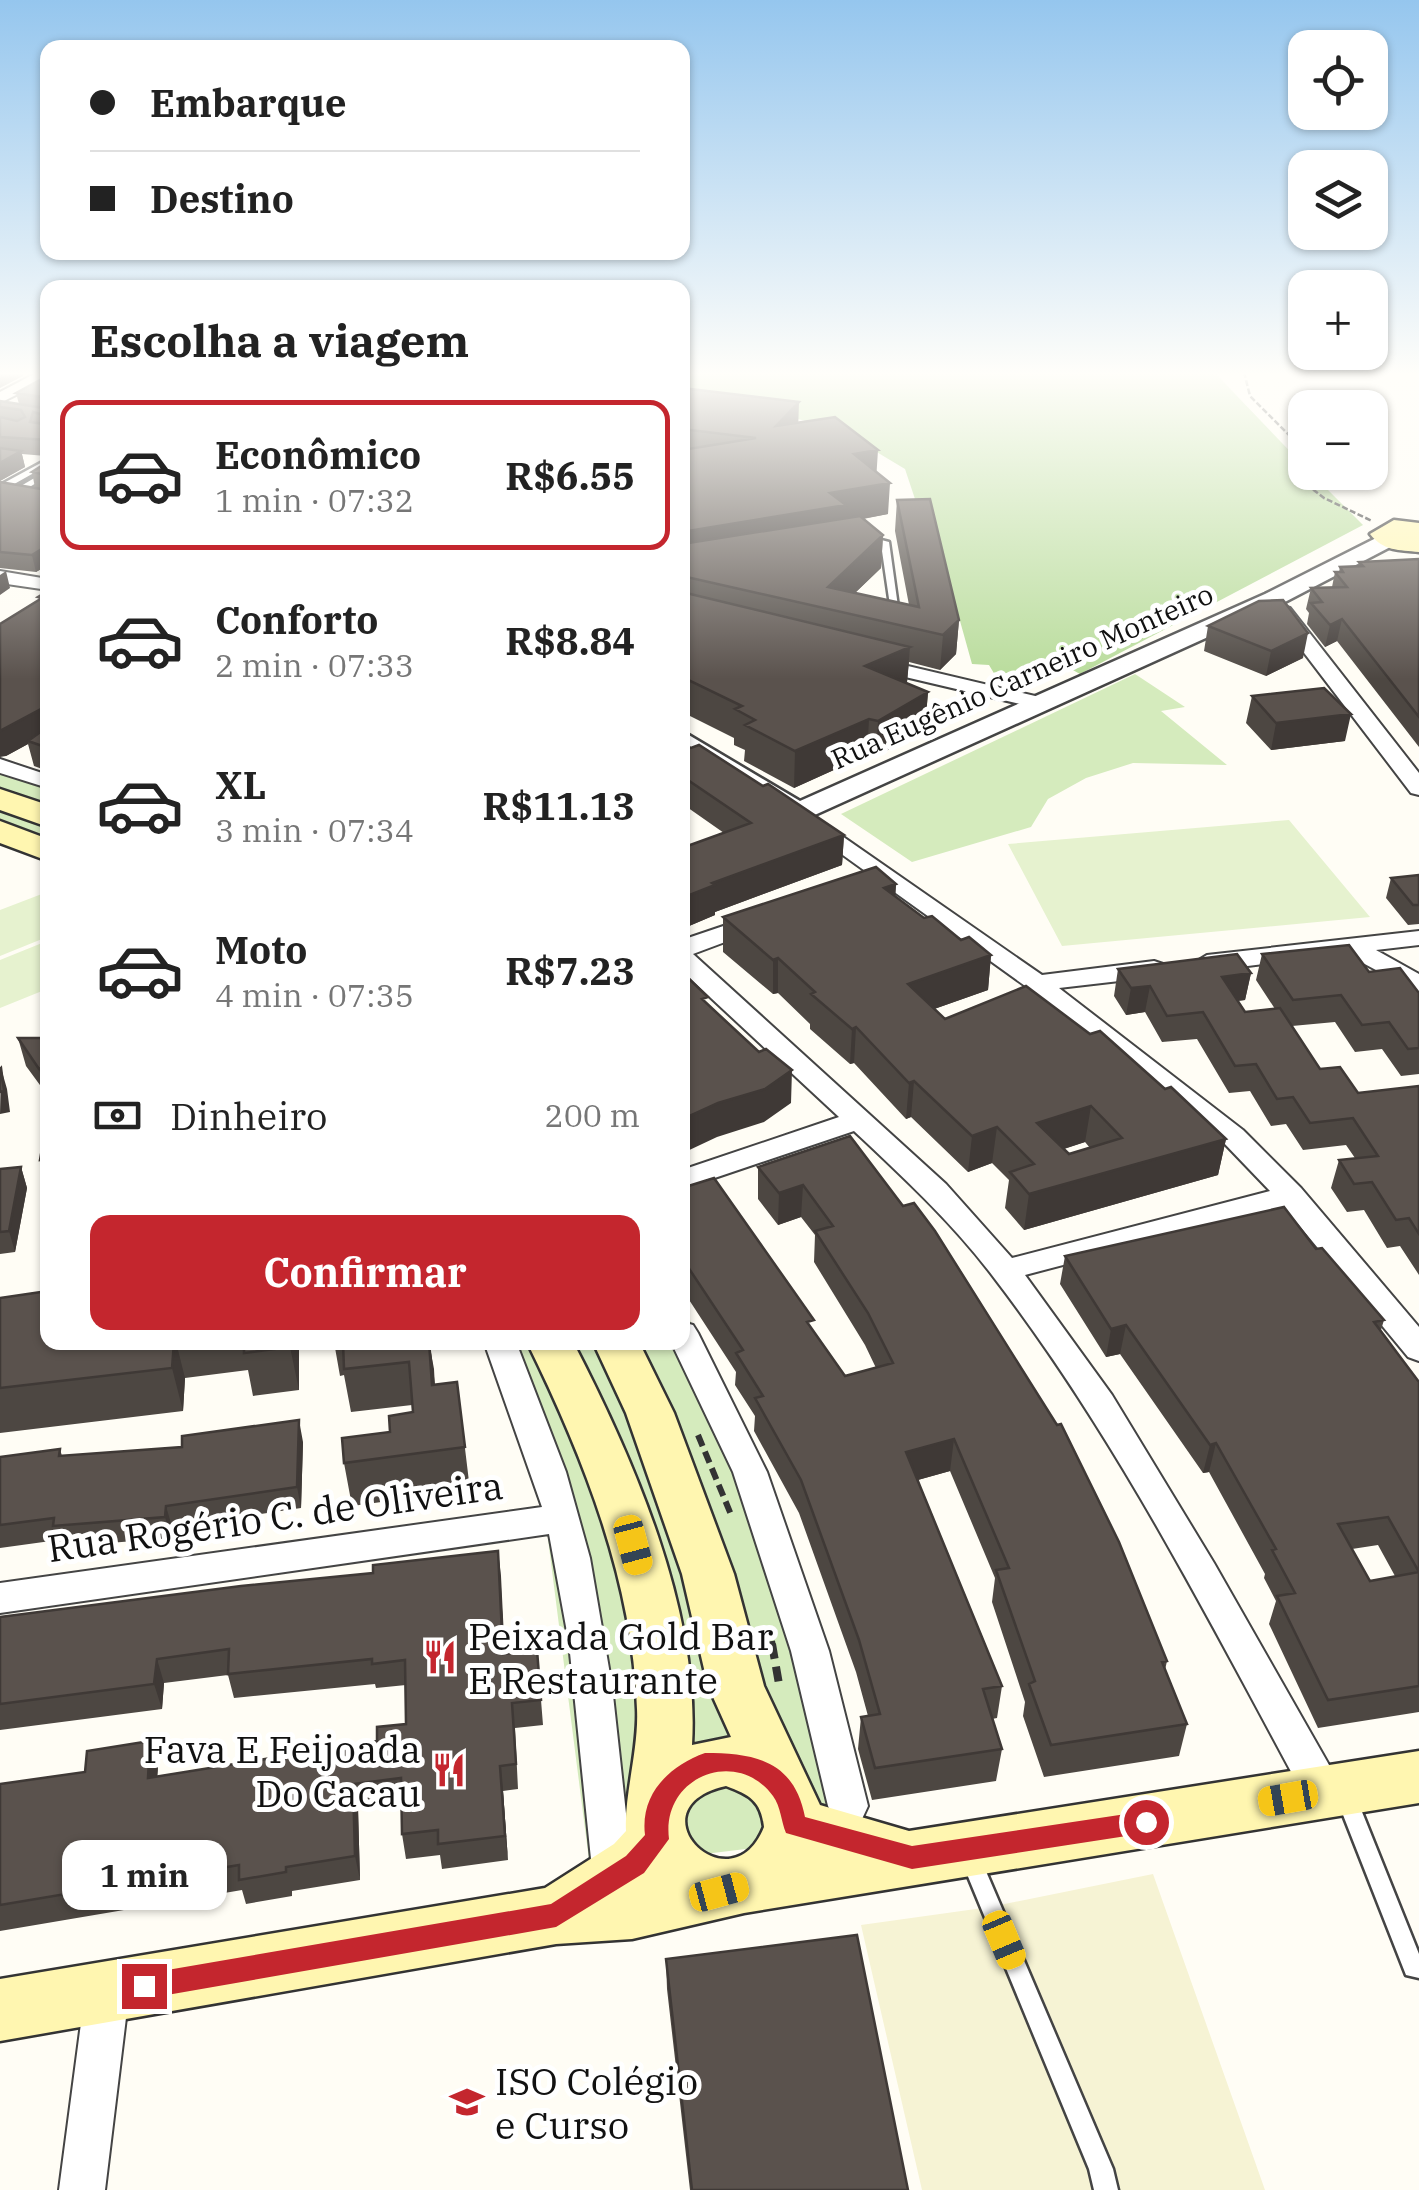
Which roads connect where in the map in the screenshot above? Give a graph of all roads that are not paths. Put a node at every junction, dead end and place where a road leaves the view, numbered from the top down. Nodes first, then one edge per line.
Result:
1 (31, 474) edge
2 (4, 491) edge
3 (40, 497) edge
4 (1410, 539) edge
5 (855, 541) edge
6 (1331, 570) junction
7 (0, 577) edge
8 (40, 584) edge
9 (1273, 599) junction
10 (898, 624) edge
11 (852, 659) edge
12 (1041, 703) junction
13 (690, 744) edge
14 (34, 752) edge
15 (3, 778) edge
16 (40, 781) edge
17 (1419, 788) edge
18 (40, 810) edge
19 (798, 812) junction
20 (0, 832) edge
21 (40, 848) edge
22 (887, 875) junction
23 (850, 888) edge
24 (776, 915) edge
25 (1419, 938) edge
26 (1350, 946) junction
27 (690, 950) edge
28 (690, 961) edge
29 (1037, 983) junction
30 (1419, 985) edge
31 (858, 1120) junction
32 (690, 1177) edge
33 (1291, 1194) junction
34 (1006, 1270) junction
35 (690, 1348) edge
36 (503, 1350) edge
37 (553, 1350) edge
38 (620, 1350) edge
39 (1419, 1350) edge
40 (562, 1518) junction
41 (0, 1598) edge
42 (1419, 1777) edge
43 (1333, 1790) junction
44 (788, 1806) junction
45 (848, 1806) dead end
46 (643, 1834) junction
47 (940, 1854) junction
48 (744, 1885) junction
49 (556, 1916) junction
50 (1419, 1968) edge
51 (108, 1993) junction
52 (0, 2010) edge
53 (82, 2190) edge
54 (1106, 2190) edge

1 - 2 lane
2 - 3 street
4 - 6 street, Rua Eugênio Carneiro Monteiro
4 - 6 street
5 - 10 lane
6 - 9 street, Rua Eugênio Carneiro Monteiro
7 - 8 street
9 - 12 street, Rua Eugênio Carneiro Monteiro
9 - 17 street
11 - 12 street
12 - 19 street, Rua Eugênio Carneiro Monteiro
13 - 19 street
14 - 15 street
15 - 16 street
15 - 18 main road
19 - 22 street
20 - 21 main road
22 - 23 street
22 - 29 street
24 - 27 street
25 - 26 street
26 - 29 street
26 - 30 street
28 - 31 street
29 - 33 street
31 - 32 street
31 - 34 street
33 - 34 street
33 - 39 street
34 - 43 street
35 - 45 street
36 - 40 street
37 - 46 main road
38 - 44 main road
40 - 41 street, Rua Rogério C. de Oliveira
40 - 46 street
42 - 43 main road
43 - 47 main road
43 - 50 lane
44 - 46 main road
44 - 47 main road
44 - 48 main road
46 - 48 main road
46 - 49 main road
47 - 48 main road
47 - 54 lane
48 - 49 main road
49 - 51 main road
51 - 52 main road
51 - 53 street

